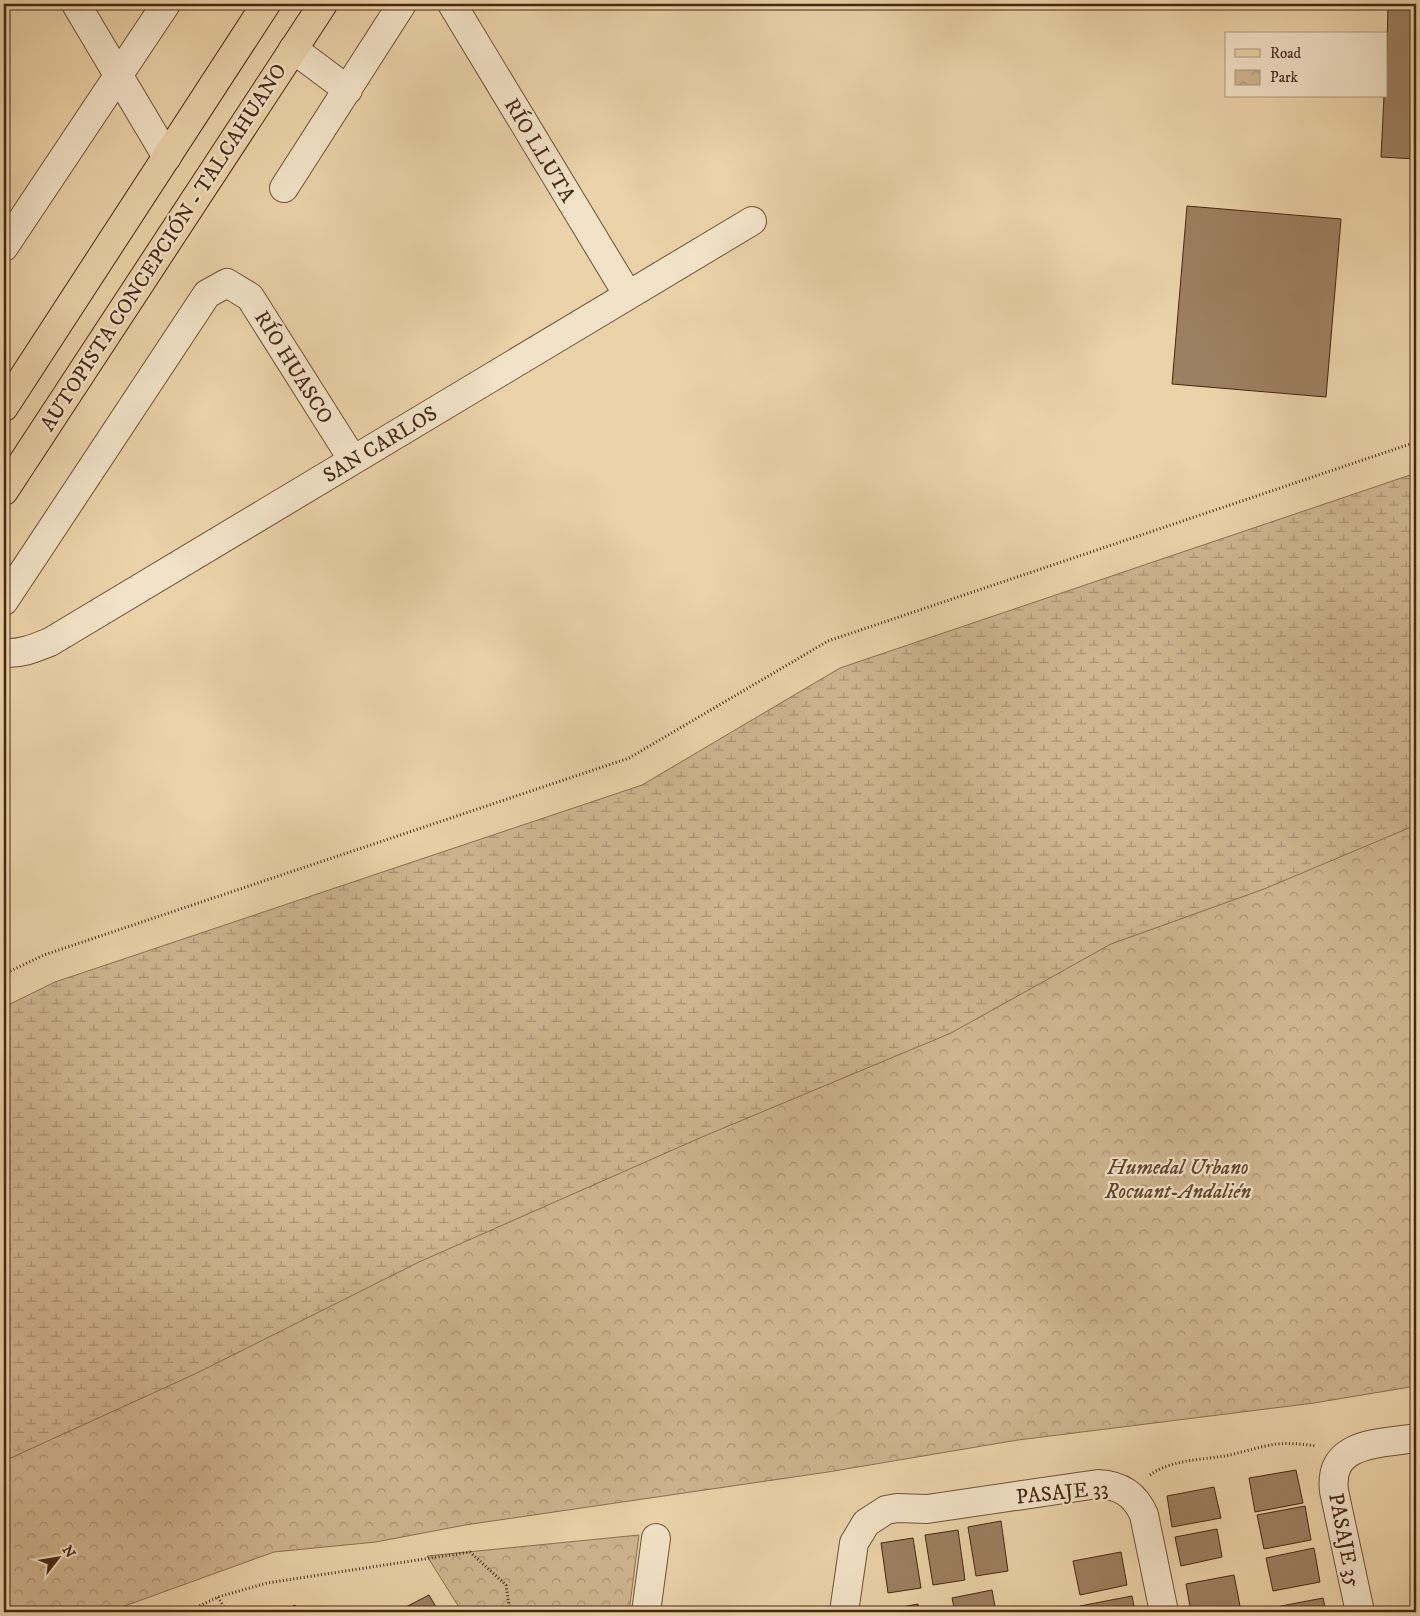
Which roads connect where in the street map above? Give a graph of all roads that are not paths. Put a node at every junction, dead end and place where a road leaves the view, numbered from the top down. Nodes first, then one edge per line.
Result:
1 (76, 4) edge
2 (166, 4) edge
3 (266, 4) edge
4 (323, 4) edge
5 (402, 4) edge
6 (452, 4) edge
7 (293, 49) junction
8 (118, 75) junction
9 (348, 90) junction
10 (167, 157) junction
11 (284, 188) dead end
12 (752, 221) dead end
13 (4, 247) edge
14 (628, 295) junction
15 (4, 407) edge
16 (353, 460) junction
17 (4, 491) edge
18 (4, 601) edge
19 (4, 652) edge
20 (1416, 1438) edge
21 (656, 1538) dead end
22 (646, 1612) edge
23 (844, 1612) edge
24 (1164, 1612) edge
25 (1360, 1612) edge

1 - 8 street
2 - 8 street
3 - 10 main road
4 - 7 main road, AUTOPISTA CONCEPCIÓN - TALCAHUANO
5 - 9 street
6 - 14 street, RÍO LLUTA
7 - 9 street
7 - 17 main road, AUTOPISTA CONCEPCIÓN - TALCAHUANO
8 - 10 street
8 - 13 street
9 - 11 street
10 - 15 main road
12 - 14 street, SAN CARLOS
14 - 16 street, SAN CARLOS
16 - 18 street, RÍO HUASCO
16 - 19 street, SAN CARLOS
20 - 25 street, PASAJE 35
21 - 22 street
23 - 24 street, PASAJE 33

